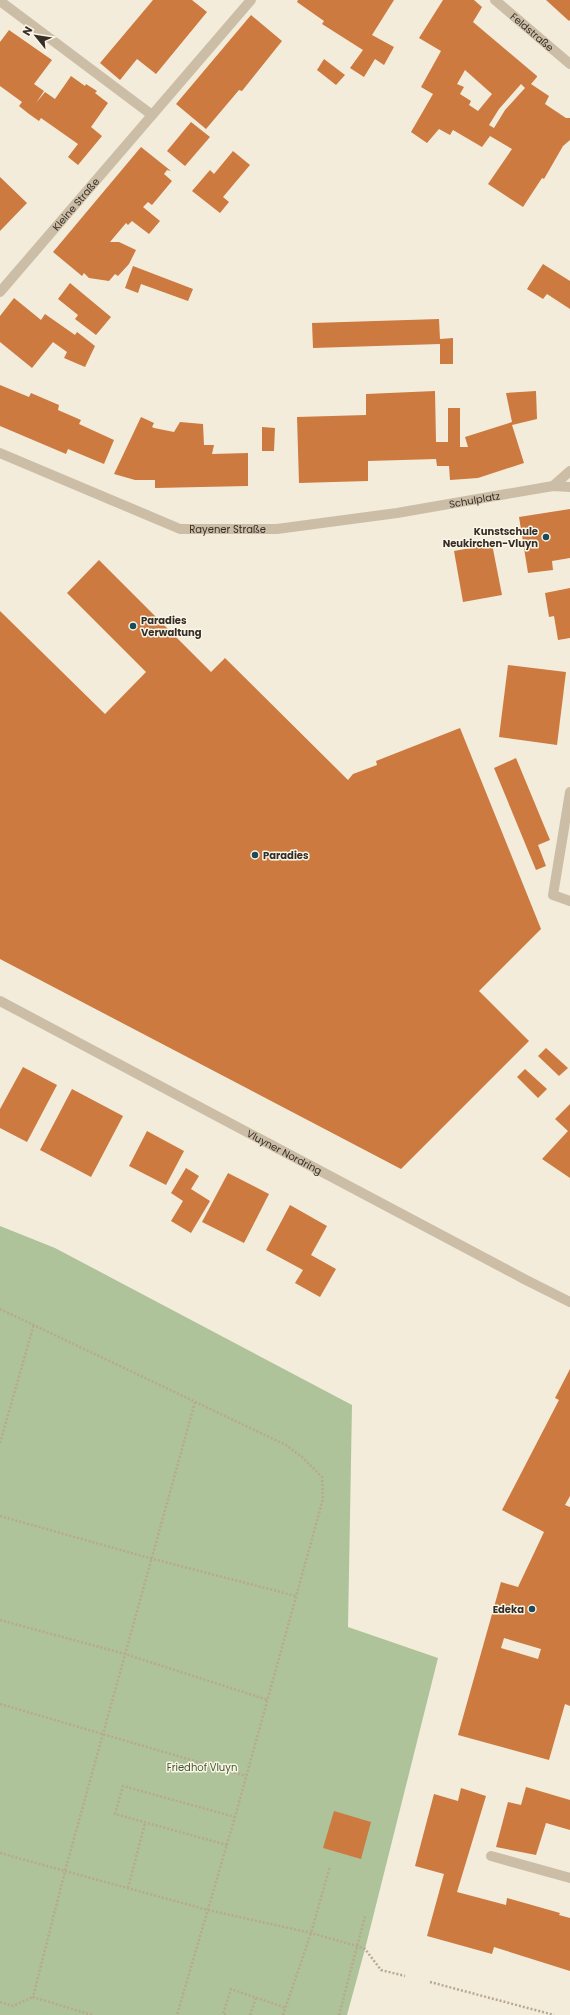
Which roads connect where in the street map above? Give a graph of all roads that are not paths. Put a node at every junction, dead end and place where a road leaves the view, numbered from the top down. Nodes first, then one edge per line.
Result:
1 (251, 0) edge
2 (495, 0) edge
3 (0, 1) edge
4 (570, 64) edge
5 (152, 115) junction
6 (0, 292) edge
7 (0, 453) edge
8 (570, 472) edge
9 (553, 486) junction
10 (570, 487) edge
11 (397, 513) joint
12 (570, 792) edge
13 (570, 901) edge
14 (0, 1001) edge
15 (570, 1302) edge
16 (491, 1856) dead end
17 (570, 1878) edge

1 - 5 street, Kleine Straße
2 - 4 street, Feldstraße
3 - 5 street
5 - 6 street, Kleine Straße
7 - 11 street, Rayener Straße
8 - 9 street, Schulplatz
9 - 10 street, Schulplatz
9 - 11 street, Schulplatz
12 - 13 street
14 - 15 street, Vluyner Nordring
16 - 17 street

